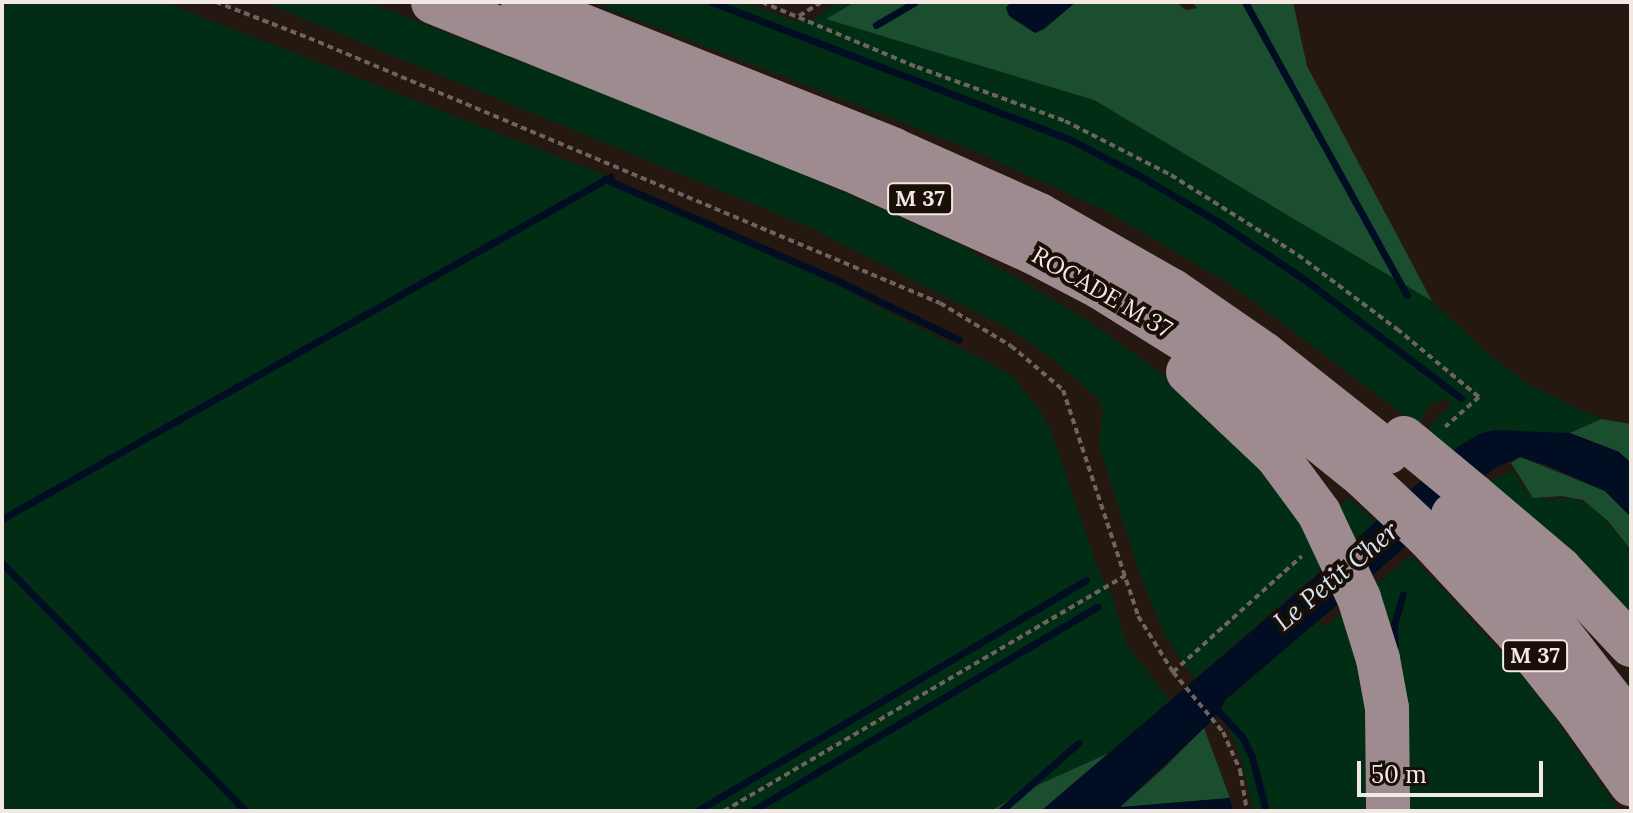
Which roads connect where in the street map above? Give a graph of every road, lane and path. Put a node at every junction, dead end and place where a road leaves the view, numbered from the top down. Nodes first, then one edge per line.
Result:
1 (216, 2) edge
2 (433, 2) edge
3 (523, 2) edge
4 (762, 2) edge
5 (821, 2) edge
6 (799, 16) junction
7 (1100, 287) junction
8 (1479, 397) dead end
9 (1385, 456) junction
10 (1451, 516) junction
11 (1125, 576) junction
12 (1631, 645) edge
13 (1631, 725) edge
14 (1631, 784) edge
15 (724, 811) edge
16 (1247, 811) edge
17 (1388, 811) edge

1 - 11 path
2 - 7 highway, ROCADE M 37 / M 37
3 - 9 highway, ROCADE M 37 / M 37
4 - 6 path
5 - 6 path
6 - 8 path
7 - 9 highway, ROCADE M 37 / M 37
7 - 17 highway, bridge
9 - 10 highway, ROCADE M 37 / M 37, bridge
9 - 10 highway, bridge
10 - 12 highway
10 - 13 highway, ROCADE M 37 / M 37
10 - 14 highway, ROCADE M 37 / M 37
11 - 15 path
11 - 16 path

